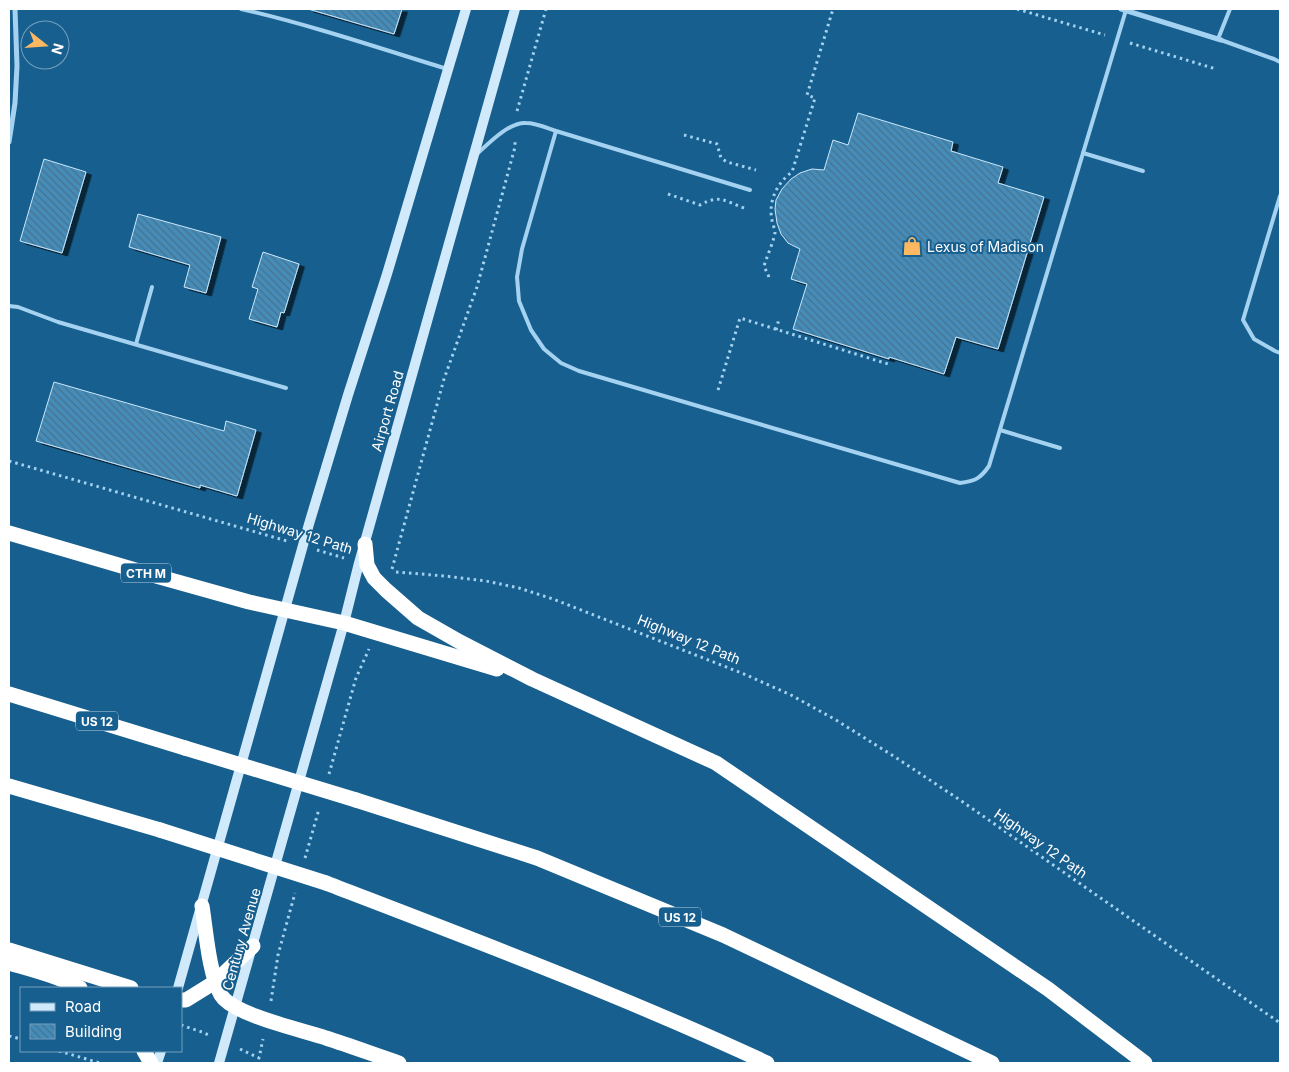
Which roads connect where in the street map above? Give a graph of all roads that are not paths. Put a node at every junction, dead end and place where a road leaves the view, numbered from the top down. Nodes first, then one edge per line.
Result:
1 (15, 9) edge
2 (241, 9) edge
3 (466, 9) edge
4 (515, 9) edge
5 (1230, 9) edge
6 (1124, 10) edge
7 (1220, 40) junction
8 (1280, 62) edge
9 (448, 69) junction
10 (556, 131) junction
11 (9, 142) edge
12 (1083, 153) junction
13 (472, 158) junction
14 (1143, 171) dead end
15 (750, 190) dead end
16 (1280, 196) edge
17 (152, 287) dead end
18 (9, 306) edge
19 (136, 344) junction
20 (1280, 353) edge
21 (286, 388) dead end
22 (1000, 430) junction
23 (1060, 448) dead end
24 (9, 533) edge
25 (365, 544) joint
26 (363, 564) junction
27 (284, 610) junction
28 (344, 623) junction
29 (532, 679) junction
30 (9, 694) edge
31 (9, 786) edge
32 (202, 906) junction
33 (253, 946) junction
34 (9, 950) edge
35 (9, 963) edge
36 (215, 982) junction
37 (78, 987) edge
38 (128, 987) edge
39 (178, 987) edge
40 (182, 1000) edge
41 (236, 1008) junction
42 (145, 1052) edge
43 (152, 1063) edge
44 (220, 1063) edge
45 (399, 1063) edge
46 (767, 1063) edge
47 (992, 1063) edge
48 (1145, 1063) edge

1 - 11 street
2 - 9 lane
3 - 9 street
4 - 13 street, Airport Road
5 - 7 lane
6 - 7 street
6 - 12 lane
7 - 8 lane
9 - 27 street
10 - 13 lane
10 - 15 lane
10 - 22 lane
12 - 14 lane
12 - 22 lane
13 - 25 street, Airport Road
16 - 20 lane
17 - 19 lane
18 - 19 lane
19 - 21 lane
22 - 23 lane
24 - 27 highway, CTH M
25 - 26 highway
26 - 28 street
26 - 29 highway
27 - 28 highway
27 - 32 street
28 - 29 highway
28 - 33 street, Century Avenue
29 - 48 highway
30 - 47 highway, US 12, bridge
31 - 46 highway, bridge
32 - 36 highway
32 - 39 street
33 - 36 highway
33 - 41 street, Century Avenue
34 - 38 highway
35 - 37 highway
36 - 40 highway
36 - 41 highway
41 - 44 street, Century Avenue
41 - 45 highway
42 - 43 highway

